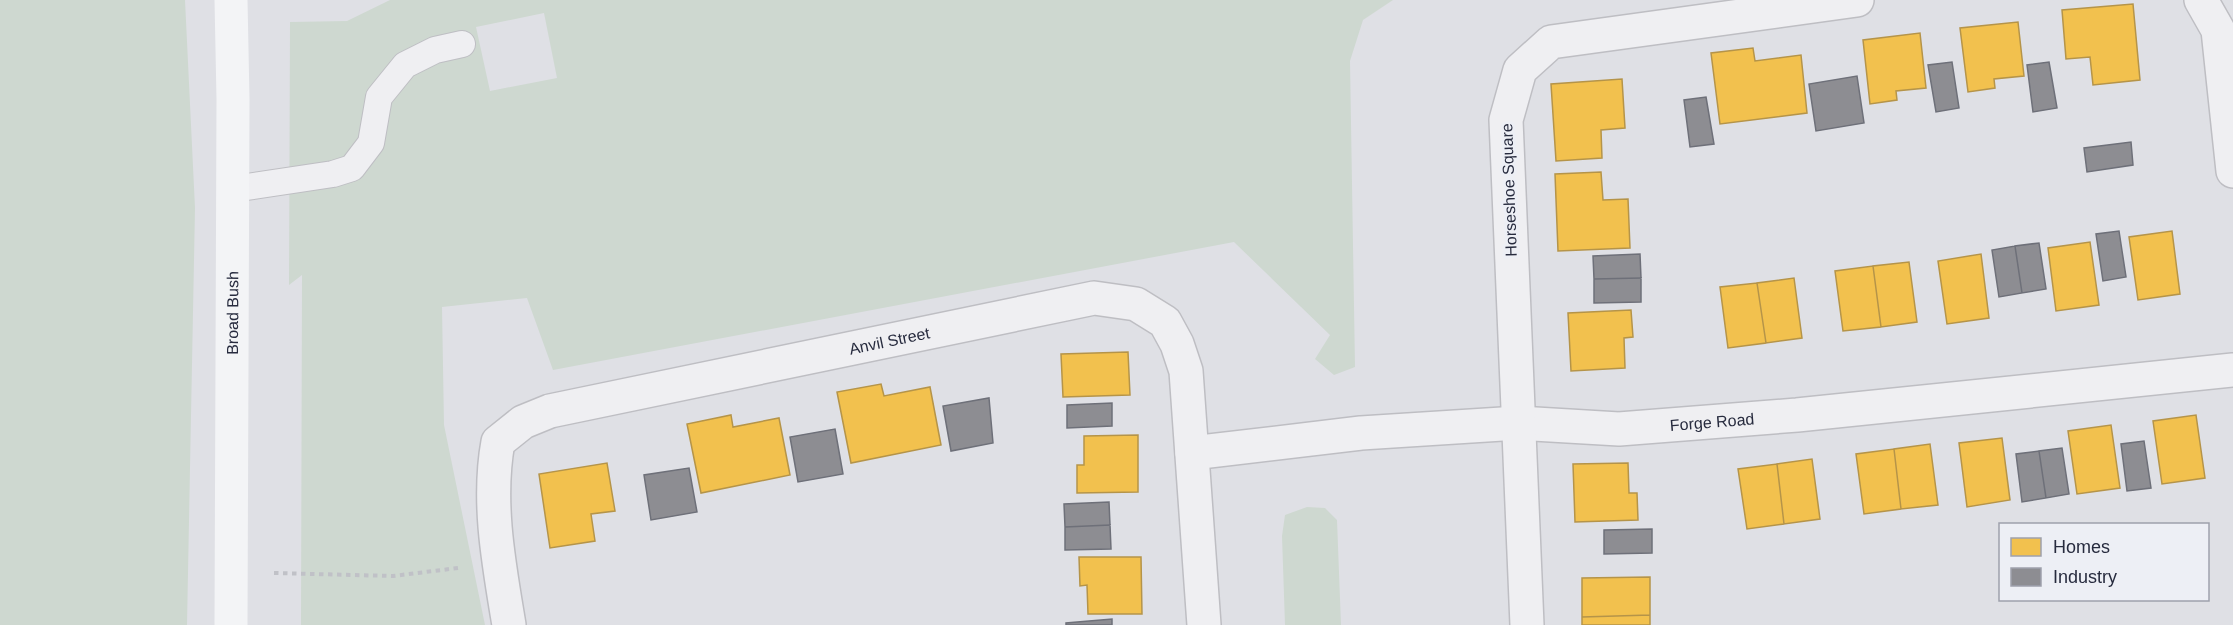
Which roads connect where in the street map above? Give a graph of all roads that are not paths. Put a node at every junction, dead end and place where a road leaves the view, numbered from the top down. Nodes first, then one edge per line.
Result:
1 (231, 0) edge
2 (1857, 0) edge
3 (2201, 0) edge
4 (462, 44) dead end
5 (2233, 171) edge
6 (233, 189) junction
7 (2233, 370) edge
8 (1518, 423) junction
9 (1191, 453) junction
10 (231, 625) edge
11 (509, 625) edge
12 (1204, 625) edge
13 (1527, 625) edge

1 - 6 main road, Broad Bush
2 - 8 street, Horseshoe Square
3 - 5 street
4 - 6 lane
6 - 10 main road, Broad Bush
7 - 8 street, Forge Road
8 - 9 street, Forge Road
8 - 13 street, Horseshoe Square
9 - 11 street, Anvil Street
9 - 12 street, Anvil Street

